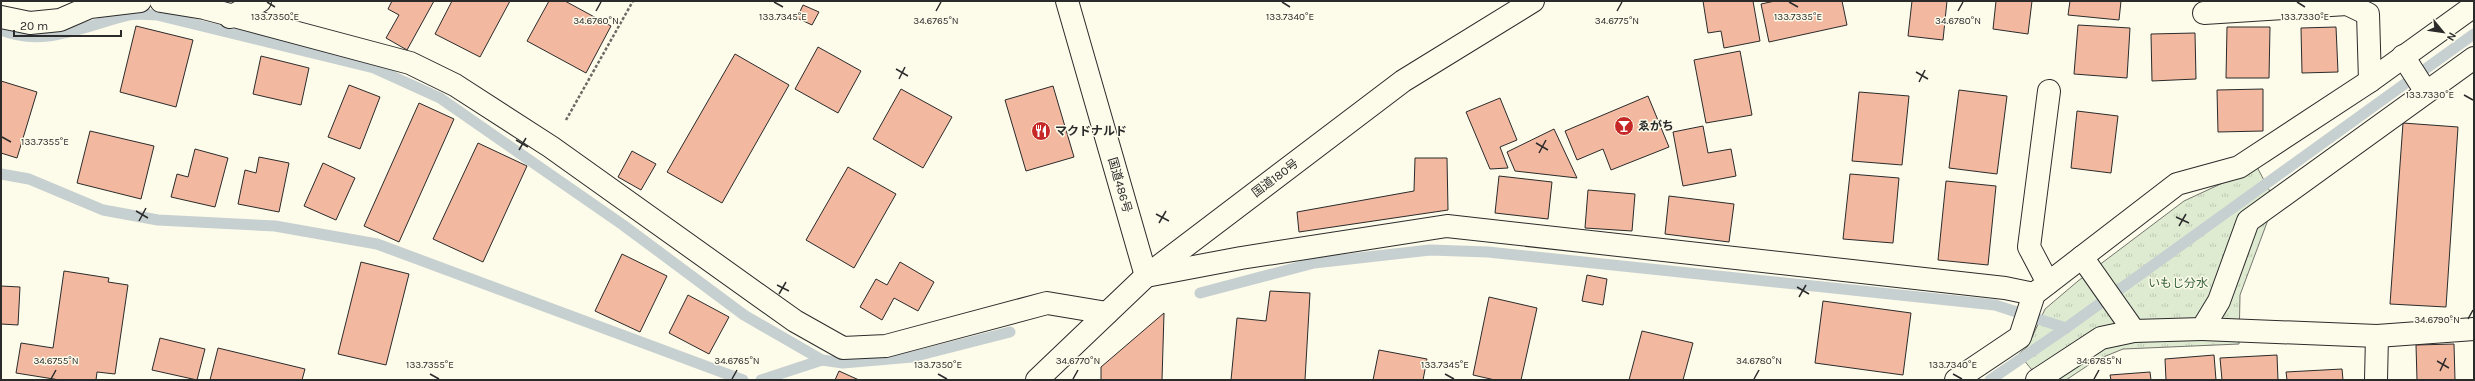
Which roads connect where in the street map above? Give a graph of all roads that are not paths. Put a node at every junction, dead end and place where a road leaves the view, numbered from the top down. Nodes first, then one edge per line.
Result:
1 (140, 1) edge
2 (161, 1) edge
3 (260, 1) edge
4 (1067, 1) edge
5 (1533, 1) edge
6 (91, 4) edge
7 (2474, 6) edge
8 (2204, 13) dead end
9 (1, 17) edge
10 (230, 17) junction
11 (2474, 58) edge
12 (2406, 61) junction
13 (2370, 81) junction
14 (2424, 88) junction
15 (2049, 91) dead end
16 (2082, 257) junction
17 (1146, 276) junction
18 (2041, 288) junction
19 (1107, 313) junction
20 (2202, 329) junction
21 (2474, 329) edge
22 (2134, 331) junction
23 (2377, 336) junction
24 (1037, 380) edge
25 (1956, 380) edge
26 (2037, 380) edge
27 (2376, 380) edge

1 - 6 main road
2 - 10 main road
3 - 10 main road
4 - 17 main road, 国道486号
5 - 17 main road, 国道180号
6 - 9 main road
7 - 12 main road
8 - 13 main road
10 - 19 main road
11 - 14 main road
12 - 13 main road
12 - 14 main road
13 - 16 main road
14 - 20 main road
15 - 18 main road
16 - 18 main road
16 - 22 main road
17 - 18 main road
17 - 19 main road, 国道180号
18 - 25 main road
19 - 24 main road, 国道180号
20 - 22 main road
20 - 23 main road
21 - 23 main road
22 - 26 main road
23 - 27 main road

